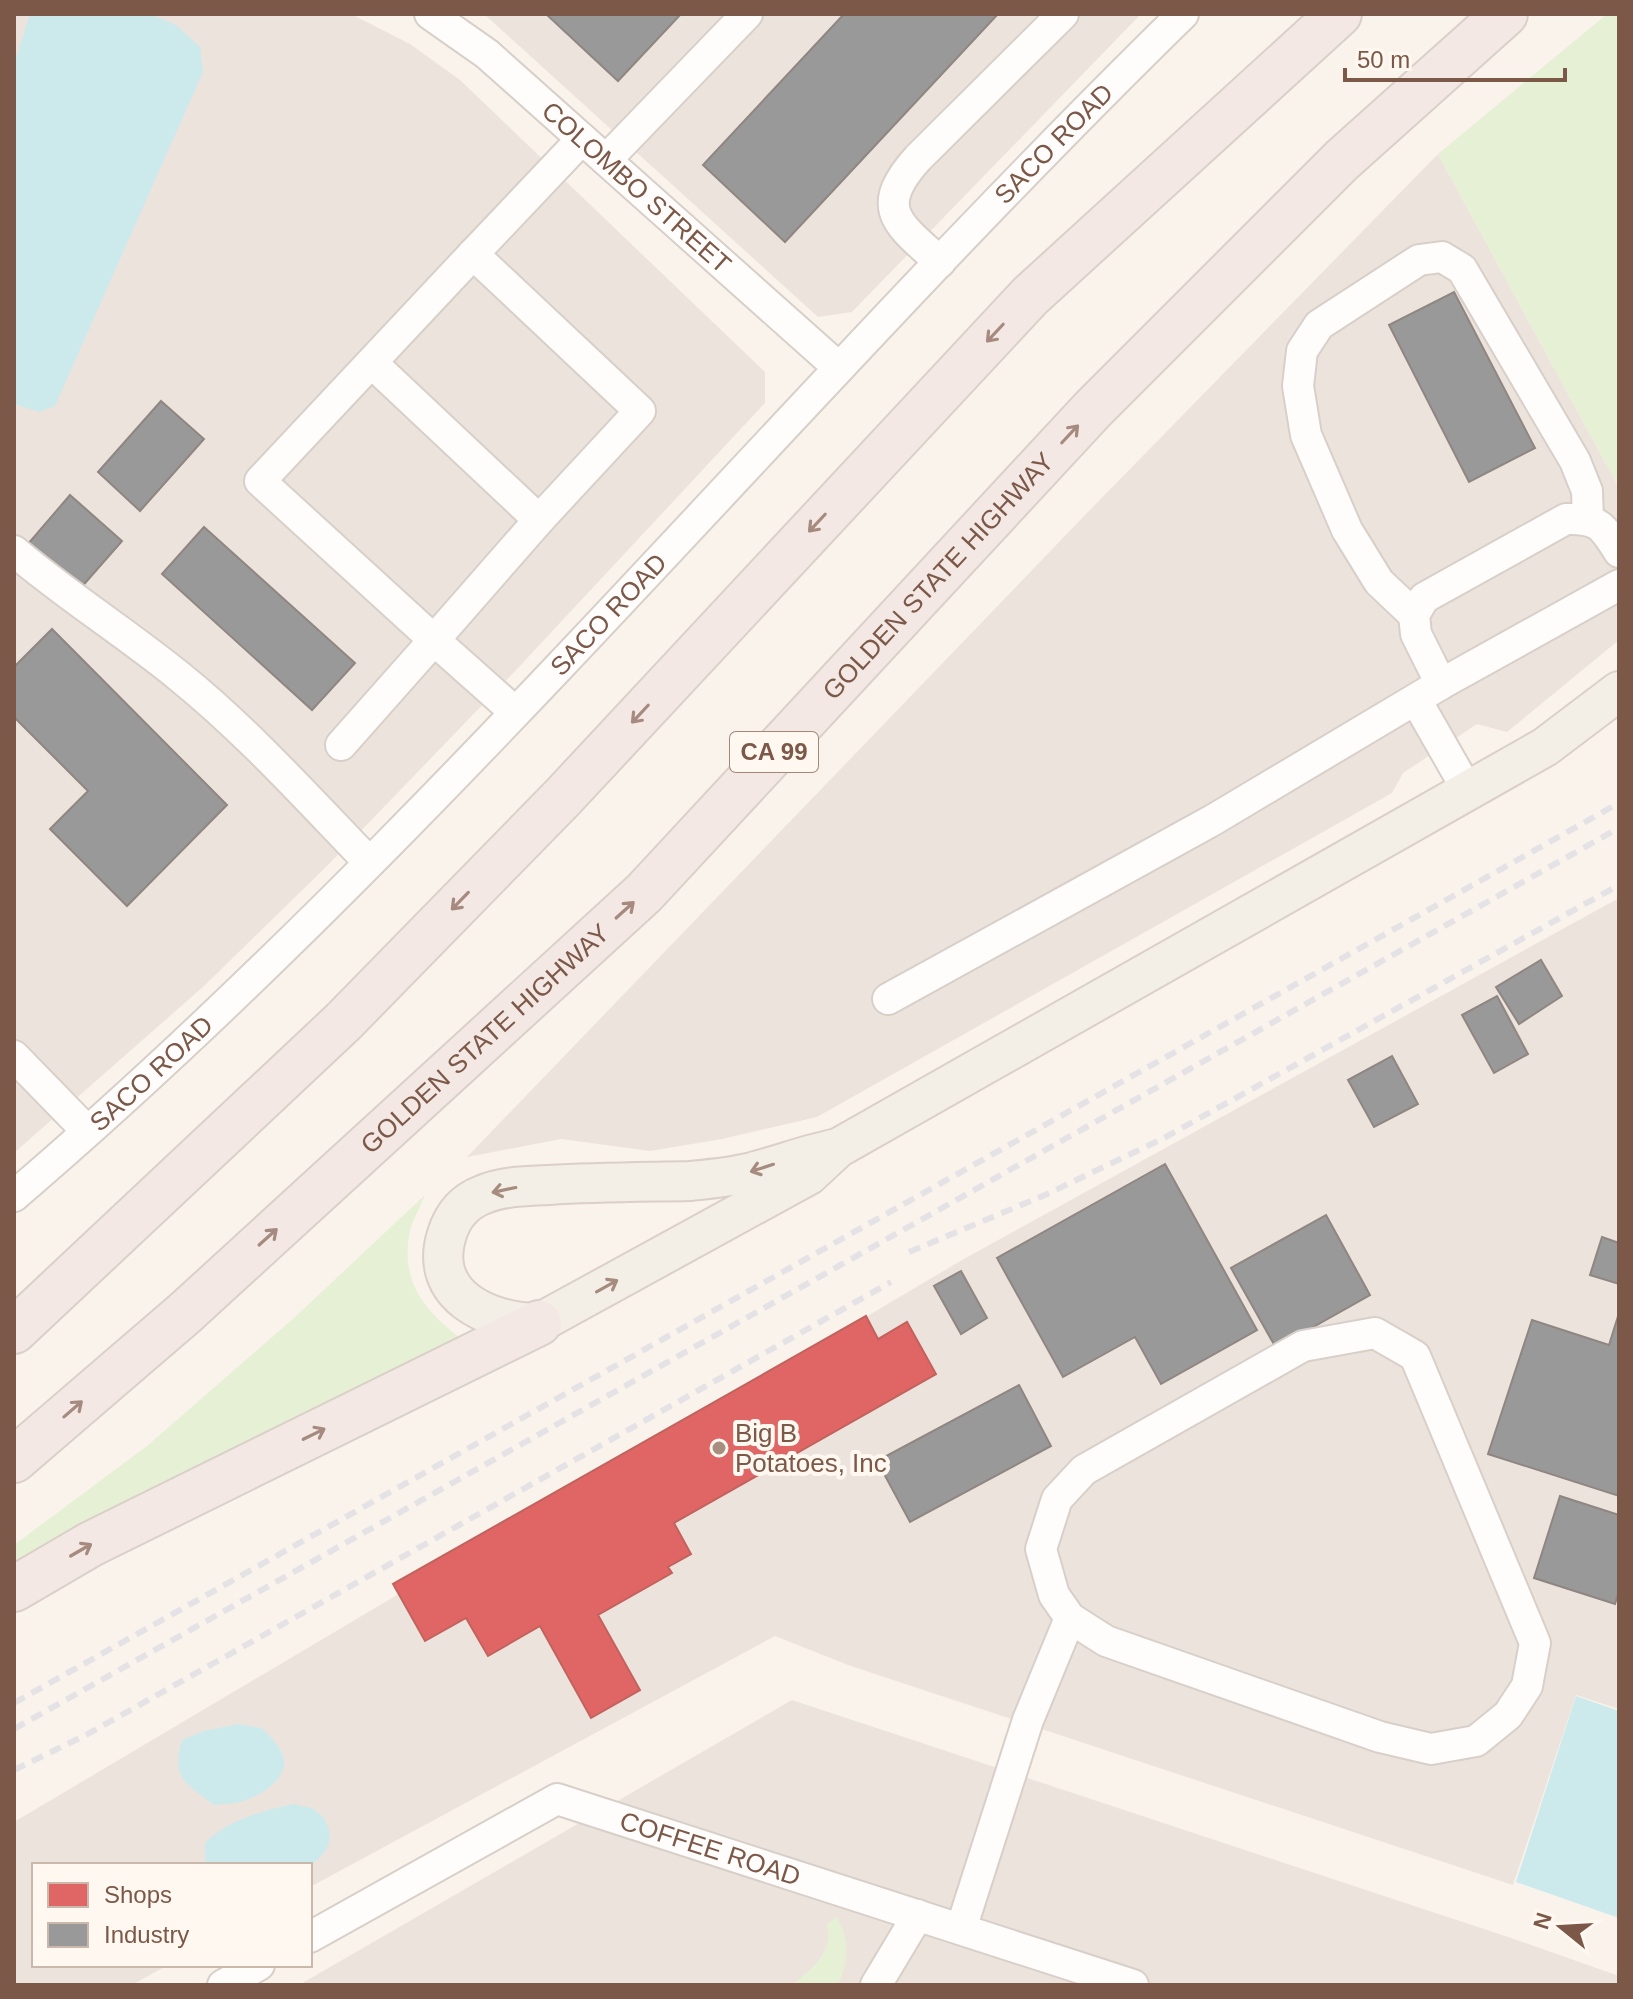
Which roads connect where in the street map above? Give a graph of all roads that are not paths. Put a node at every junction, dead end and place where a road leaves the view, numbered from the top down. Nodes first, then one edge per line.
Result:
1 (430, 14) edge
2 (747, 14) edge
3 (1063, 14) edge
4 (1183, 14) edge
5 (1302, 14) edge
6 (1339, 14) edge
7 (1505, 14) edge
8 (464, 23) edge
9 (582, 139) junction
10 (606, 160) junction
11 (473, 254) junction
12 (940, 262) junction
13 (1030, 296) junction
14 (372, 363) junction
15 (839, 368) junction
16 (1588, 519) junction
17 (539, 520) junction
18 (14, 551) edge
19 (1619, 552) edge
20 (1619, 585) edge
21 (1414, 615) junction
22 (434, 640) junction
23 (1619, 691) edge
24 (1428, 692) junction
25 (515, 712) junction
26 (341, 745) dead end
27 (1468, 791) junction
28 (369, 862) junction
29 (888, 999) dead end
30 (14, 1056) edge
31 (87, 1131) junction
32 (838, 1148) junction
33 (14, 1196) edge
34 (539, 1323) junction
35 (14, 1331) edge
36 (14, 1460) edge
37 (14, 1589) edge
38 (1070, 1618) junction
39 (918, 1915) junction
40 (961, 1929) junction
41 (312, 1936) edge
42 (255, 1967) edge
43 (223, 1985) edge
44 (876, 1985) edge
45 (1133, 1985) edge

1 - 8 street, COLOMBO STREET
2 - 10 street
3 - 12 street
4 - 12 street, SACO ROAD
5 - 13 highway
6 - 13 highway
36 -> 7 highway, GOLDEN STATE HIGHWAY / CA 99
8 - 9 street, COLOMBO STREET
9 - 10 street, COLOMBO STREET
9 - 11 street
10 - 15 street, COLOMBO STREET
11 - 14 street
11 - 17 street
12 - 15 street, SACO ROAD
13 -> 35 highway
14 - 17 street
14 - 22 street
15 - 25 street, SACO ROAD
16 - 19 street
16 - 21 street
16 - 21 street
17 - 22 street
18 - 28 street
20 - 24 street
21 - 24 street
22 - 25 street
22 - 26 street
23 - 27 main road
24 - 27 street
24 - 29 street
25 - 28 street, SACO ROAD
27 - 32 main road
28 - 31 street, SACO ROAD
30 - 31 street
31 - 33 street, SACO ROAD
34 -> 32 main road
32 -> 34 main road
37 -> 34 highway
38 - 38 street
38 - 40 street
39 - 40 street, COFFEE ROAD
39 - 41 street, COFFEE ROAD
39 - 44 street
40 - 45 street, COFFEE ROAD
42 - 43 street

